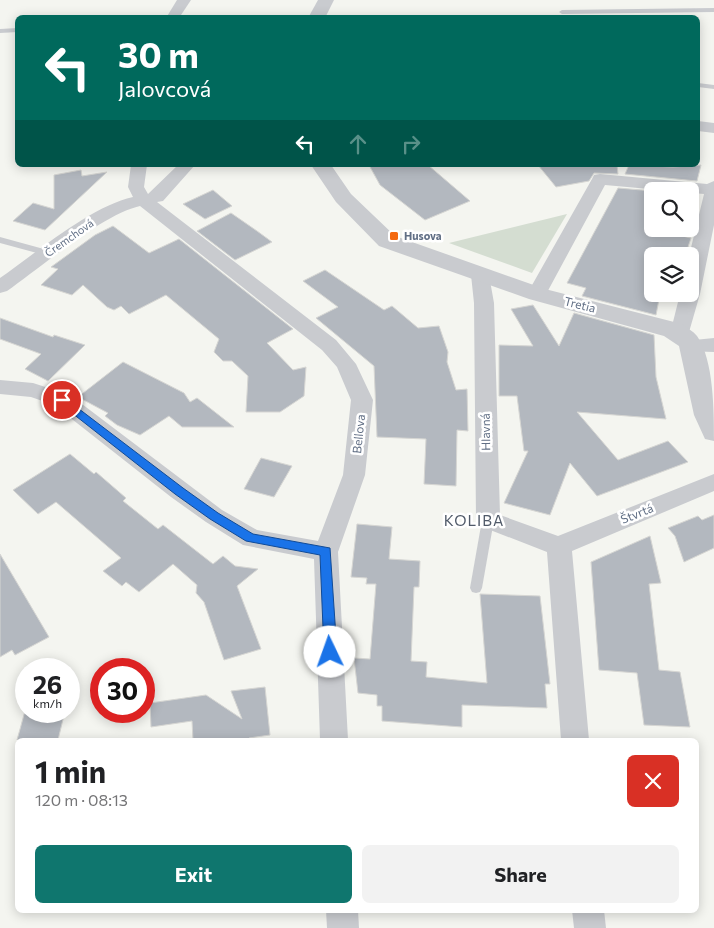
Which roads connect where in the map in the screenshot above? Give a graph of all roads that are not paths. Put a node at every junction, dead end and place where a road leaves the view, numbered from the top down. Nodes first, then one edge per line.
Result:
1 (184, 0) edge
2 (326, 0) edge
3 (573, 3) dead end
4 (714, 10) edge
5 (593, 11) junction
6 (562, 12) dead end
7 (174, 15) edge
8 (318, 15) edge
9 (15, 30) edge
10 (0, 31) edge
11 (700, 85) edge
12 (714, 87) edge
13 (700, 126) edge
14 (714, 128) edge
15 (139, 167) edge
16 (185, 167) edge
17 (322, 167) edge
18 (589, 167) edge
19 (600, 179) junction
20 (713, 188) edge
21 (143, 200) junction
22 (0, 240) edge
23 (699, 252) edge
24 (48, 253) junction
25 (480, 274) junction
26 (0, 287) edge
27 (537, 294) junction
28 (691, 302) edge
29 (695, 342) edge
30 (0, 387) edge
31 (714, 432) edge
32 (714, 482) edge
33 (488, 520) junction
34 (559, 546) junction
35 (326, 552) junction
36 (476, 588) dead end
37 (334, 738) edge
38 (575, 738) edge
39 (342, 913) edge
40 (588, 913) edge
41 (343, 928) edge
42 (590, 928) edge

1 - 7 street
2 - 8 street
3 - 5 lane
4 - 5 lane
5 - 6 lane
9 - 10 lane
11 - 12 lane
13 - 14 street
15 - 21 street
16 - 21 street, Čremchová
17 - 25 street
18 - 19 street
19 - 20 street
19 - 27 street
20 - 23 street
21 - 24 street, Čremchová
21 - 35 street, Bellova
22 - 24 lane
24 - 26 street, Čremchová
25 - 27 street, Tretia
25 - 33 street, Hlavná
27 - 29 street, Tretia
28 - 29 street
29 - 31 street
30 - 35 street
32 - 34 street, Štvrtá
33 - 34 street
33 - 36 lane
34 - 38 street
35 - 37 street, Bellova
39 - 41 street
40 - 42 street

